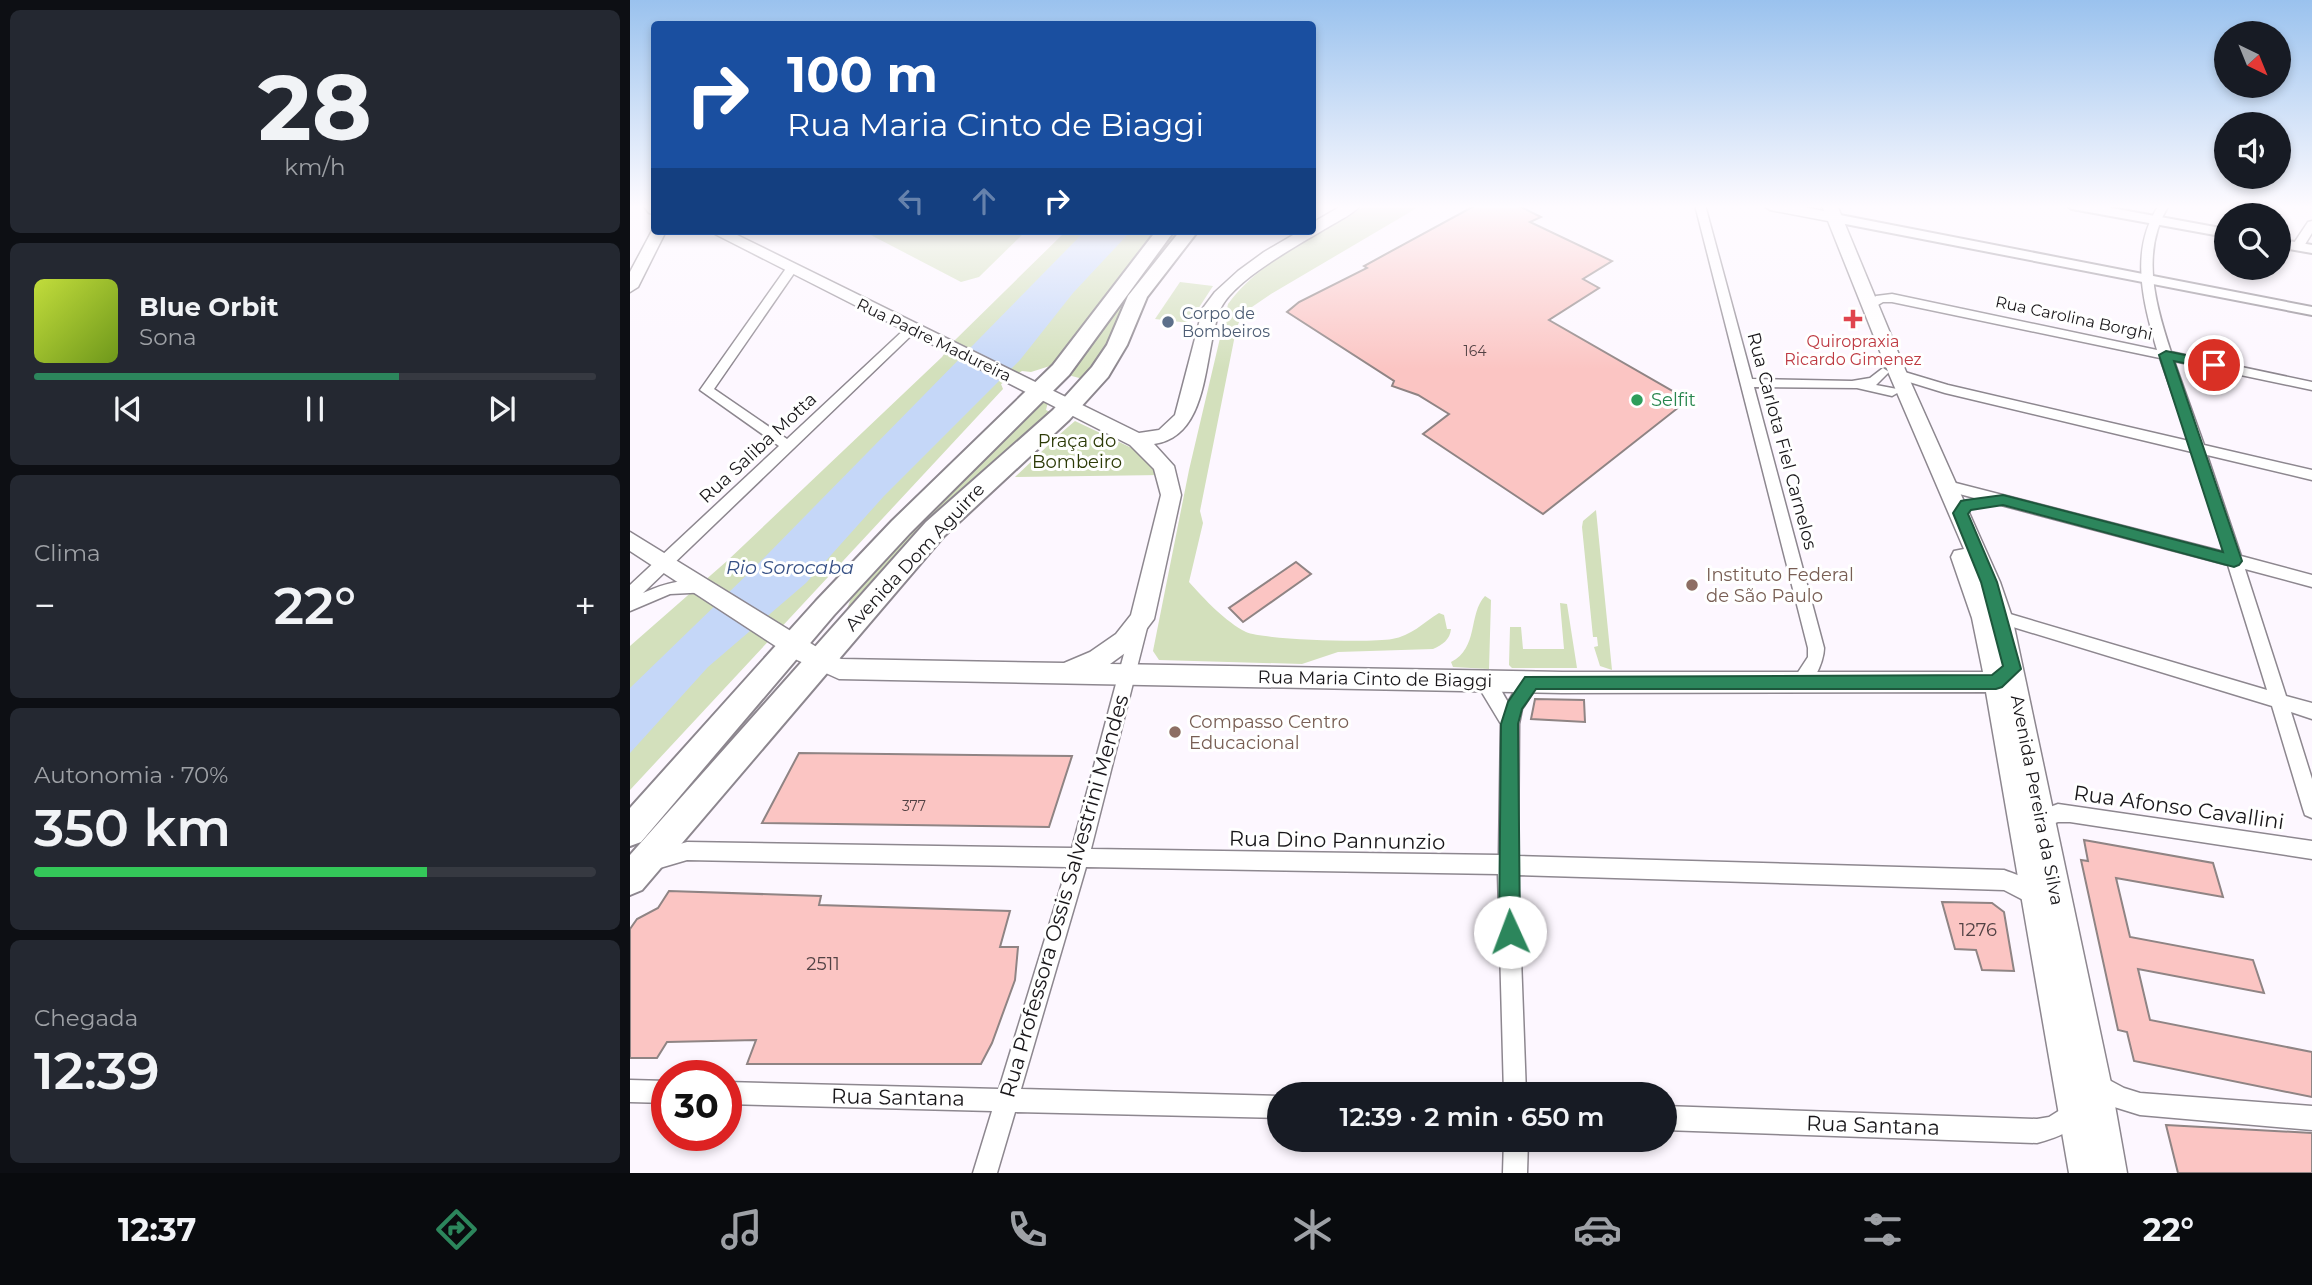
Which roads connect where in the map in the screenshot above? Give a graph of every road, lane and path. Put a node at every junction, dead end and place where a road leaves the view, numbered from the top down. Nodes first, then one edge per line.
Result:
1 (645, 260) edge
2 (773, 260) edge
3 (1144, 260) edge
4 (1166, 260) edge
5 (1263, 260) edge
6 (1714, 260) edge
7 (1840, 260) edge
8 (1845, 260) edge
9 (2055, 260) edge
10 (2150, 260) edge
11 (791, 269) junction
12 (2147, 279) junction
13 (630, 287) edge
14 (1871, 305) junction
15 (2312, 311) edge
16 (912, 329) junction
17 (2166, 355) junction
18 (1747, 383) junction
19 (1896, 384) junction
20 (2312, 386) edge
21 (1033, 389) junction
22 (1945, 389) junction
23 (1069, 407) junction
24 (1137, 440) junction
25 (788, 446) junction
26 (2198, 448) junction
27 (2312, 475) edge
28 (1948, 486) junction
29 (2003, 500) junction
30 (1960, 513) junction
31 (630, 540) edge
32 (2234, 561) junction
33 (665, 562) junction
34 (2312, 581) edge
35 (707, 588) junction
36 (630, 595) edge
37 (630, 605) edge
38 (2000, 617) junction
39 (1142, 618) junction
40 (798, 647) junction
41 (1064, 673) junction
42 (1126, 674) junction
43 (2004, 675) junction
44 (1484, 681) junction
45 (1531, 682) junction
46 (1800, 683) junction
47 (2279, 701) junction
48 (2312, 711) edge
49 (1510, 724) junction
50 (2312, 809) edge
51 (2040, 819) junction
52 (630, 831) edge
53 (2312, 850) edge
54 (1079, 858) junction
55 (1508, 865) junction
56 (633, 876) edge
57 (2037, 898) junction
58 (1515, 1082) edge
59 (2095, 1083) junction
60 (630, 1091) edge
61 (651, 1092) edge
62 (742, 1093) edge
63 (1007, 1100) junction
64 (1267, 1107) edge
65 (2076, 1111) junction
66 (1677, 1118) edge
67 (2312, 1118) edge
68 (1516, 1152) edge
69 (985, 1173) edge
70 (1515, 1173) edge
71 (2086, 1173) edge
72 (2110, 1173) edge

1 - 13 main road
2 - 11 main road, Rua Padre Madureira
3 - 21 highway, Avenida Dom Aguirre
4 - 23 highway, Avenida Dom Aguirre
5 - 24 main road
6 - 18 street, Rua Carlota Fiel Carnelos
7 - 19 main road, Avenida Pereira da Silva
8 - 14 main road, Avenida Pereira da Silva
9 - 12 street
10 - 12 street
11 - 16 main road, Rua Padre Madureira
11 - 25 street
12 - 15 street
12 - 17 street
14 - 17 street, Rua Carolina Borghi
14 - 19 main road, Avenida Pereira da Silva
16 - 21 main road, Rua Padre Madureira
16 - 25 street, Rua Saliba Motta
17 - 20 street, Rua Carolina Borghi
17 - 26 street
18 - 19 street
18 - 46 street, Rua Carlota Fiel Carnelos
19 - 22 street
19 - 22 street
19 - 28 main road, Avenida Pereira da Silva
19 - 43 main road, Avenida Pereira da Silva
21 - 23 main road
21 - 40 highway, Avenida Dom Aguirre
22 - 26 street
23 - 24 main road
23 - 40 highway, Avenida Dom Aguirre
24 - 39 main road, Rua Professora Ossis Salvestrini Mendes
25 - 33 street, Rua Saliba Motta
26 - 27 street
26 - 32 street
28 - 29 street
28 - 30 main road, Avenida Pereira da Silva
29 - 30 street
29 - 32 street
30 - 38 main road, Avenida Pereira da Silva
31 - 33 main road, Rua Maria Cinto de Biaggi
32 - 34 street
32 - 47 street
33 - 35 main road, Rua Maria Cinto de Biaggi
33 - 36 street, Rua Saliba Motta
35 - 37 street
35 - 40 main road, Rua Maria Cinto de Biaggi
38 - 43 main road, Avenida Pereira da Silva
38 - 47 street
39 - 41 main road, Rua Professora Ossis Salvestrini Mendes
39 - 42 street, Rua Professora Ossis Salvestrini Mendes
40 - 41 main road, Rua Maria Cinto de Biaggi
40 - 52 highway, Avenida Dom Aguirre
40 - 56 highway, Avenida Dom Aguirre
41 - 42 main road, Rua Maria Cinto de Biaggi
42 - 44 main road, Rua Maria Cinto de Biaggi
42 - 54 street, Rua Professora Ossis Salvestrini Mendes
43 - 46 main road, Rua Maria Cinto de Biaggi
43 - 51 main road, Avenida Pereira da Silva
43 - 57 main road, Avenida Pereira da Silva
44 - 45 main road, Rua Maria Cinto de Biaggi
44 - 49 street
45 - 46 main road, Rua Maria Cinto de Biaggi
45 - 49 street
47 - 48 street
47 - 50 street
49 - 55 street
51 - 53 street, Rua Afonso Cavallini
51 - 59 main road, Avenida Pereira da Silva
54 - 55 street, Rua Dino Pannunzio
54 - 56 street, Rua Dino Pannunzio
54 - 63 street, Rua Professora Ossis Salvestrini Mendes
55 - 57 street, Rua Dino Pannunzio
55 - 58 street
57 - 65 main road, Avenida Pereira da Silva
59 - 67 street
59 - 72 main road, Avenida Pereira da Silva
60 - 61 street
62 - 63 street, Rua Santana
63 - 64 street, Rua Santana
63 - 69 street, Rua Professora Ossis Salvestrini Mendes
65 - 66 street, Rua Santana
65 - 71 main road, Avenida Pereira da Silva
68 - 70 street

